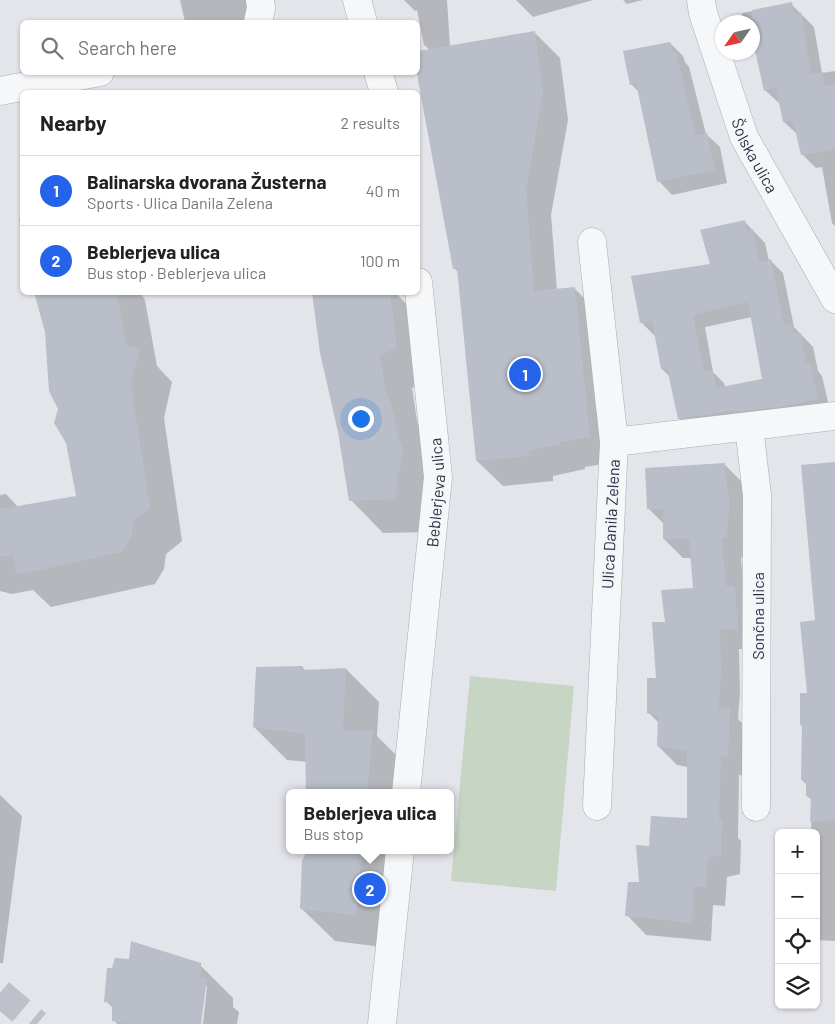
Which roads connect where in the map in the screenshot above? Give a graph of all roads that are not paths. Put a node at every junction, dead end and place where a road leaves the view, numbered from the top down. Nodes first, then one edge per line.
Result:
1 (260, 0) edge
2 (357, 0) edge
3 (701, 0) edge
4 (258, 20) edge
5 (362, 20) edge
6 (84, 75) edge
7 (379, 75) edge
8 (383, 90) edge
9 (0, 91) edge
10 (592, 242) dead end
11 (419, 295) edge
12 (835, 299) edge
13 (835, 416) edge
14 (749, 426) junction
15 (614, 442) junction
16 (406, 789) edge
17 (597, 806) dead end
18 (756, 807) dead end
19 (400, 854) edge
20 (382, 1024) edge

1 - 4 street
2 - 5 street
3 - 12 street, Šolska ulica
6 - 9 street
7 - 8 street
10 - 15 street, Ulica Danila Zelena
11 - 16 street, Beblerjeva ulica
13 - 14 street
14 - 15 street
14 - 18 street, Sončna ulica
15 - 17 street, Ulica Danila Zelena
19 - 20 street

